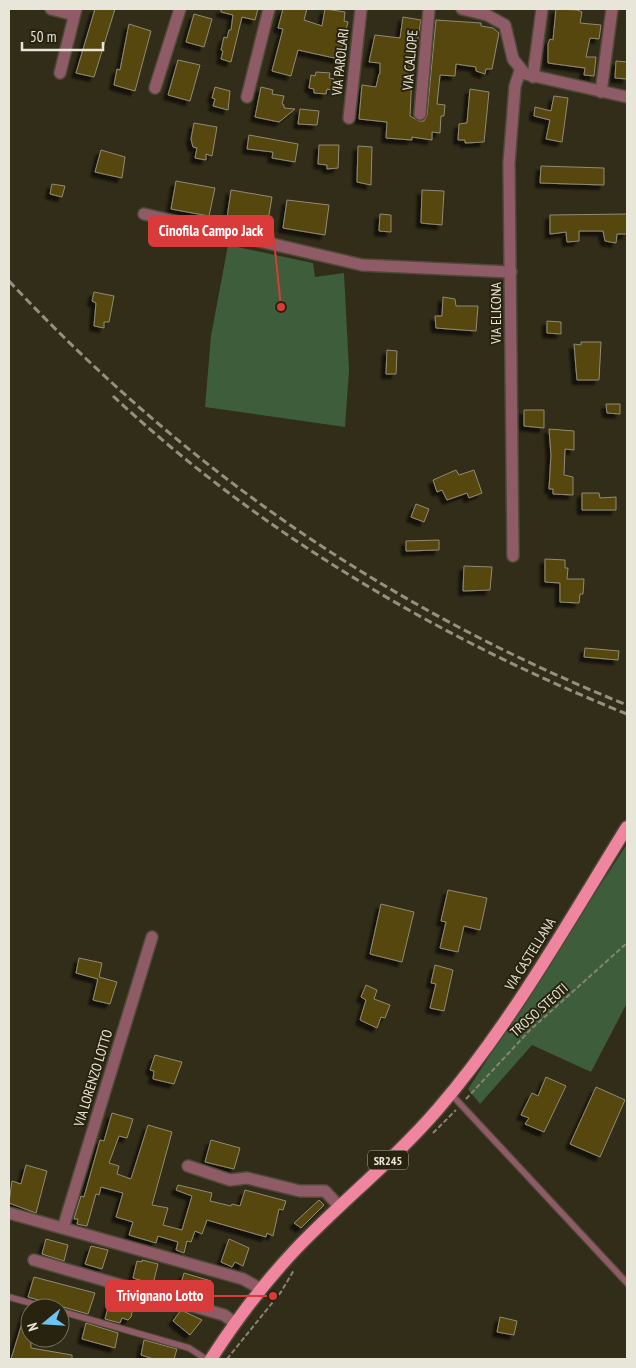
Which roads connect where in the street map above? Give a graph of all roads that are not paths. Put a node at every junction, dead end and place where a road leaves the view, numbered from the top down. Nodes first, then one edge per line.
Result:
1 (51, 9) edge
2 (180, 9) edge
3 (269, 9) edge
4 (361, 9) edge
5 (429, 9) edge
6 (462, 9) edge
7 (542, 9) edge
8 (612, 9) edge
9 (477, 10) edge
10 (75, 12) edge
11 (520, 71) junction
12 (60, 74) dead end
13 (533, 77) junction
14 (156, 88) dead end
15 (602, 92) junction
16 (247, 97) dead end
17 (627, 97) edge
18 (420, 114) dead end
19 (349, 118) dead end
20 (144, 214) dead end
21 (511, 272) junction
22 (513, 556) dead end
23 (627, 827) edge
24 (152, 937) dead end
25 (451, 1094) junction
26 (188, 1166) dead end
27 (339, 1206) junction
28 (9, 1213) edge
29 (63, 1228) junction
30 (34, 1260) dead end
31 (627, 1284) edge
32 (261, 1289) junction
33 (70, 1314) edge
34 (235, 1323) junction
35 (206, 1359) edge
36 (211, 1359) edge

1 - 10 street
2 - 14 street
3 - 16 street
4 - 19 street, VIA PAROLARI
5 - 18 street, VIA CALIOPE
6 - 9 street
7 - 13 street
8 - 15 street
9 - 11 street
10 - 12 street
11 - 13 street
11 - 21 street, VIA ELICONA
13 - 15 street
15 - 17 street
20 - 21 street
21 - 22 street, VIA ELICONA
23 - 25 main road, VIA CASTELLANA / SR245
24 - 29 street, VIA LORENZO LOTTO
25 - 27 main road, VIA CASTELLANA / SR245
25 - 31 lane
26 - 27 street
27 - 32 main road, VIA CASTELLANA / SR245
28 - 29 street
29 - 32 street
30 - 34 street
32 - 34 main road, VIA CASTELLANA / SR245
33 - 35 lane
34 - 36 main road, VIA CASTELLANA / SR245

